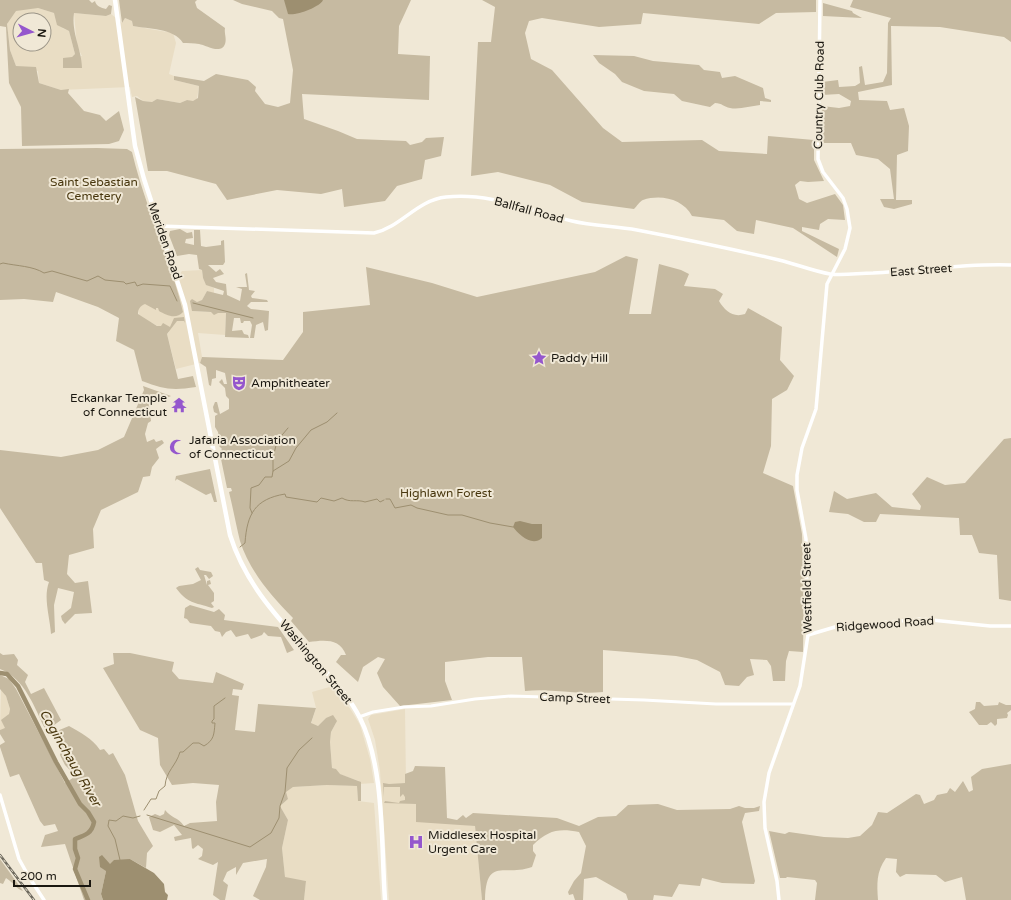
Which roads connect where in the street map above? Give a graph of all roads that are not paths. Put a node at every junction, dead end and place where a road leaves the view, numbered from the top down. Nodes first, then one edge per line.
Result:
1 (115, 0) edge
2 (820, 0) edge
3 (160, 226) junction
4 (1011, 265) edge
5 (831, 274) junction
6 (210, 436) joint
7 (1011, 626) edge
8 (808, 635) junction
9 (793, 704) junction
10 (359, 717) junction
11 (0, 795) edge
12 (44, 900) edge
13 (385, 900) edge
14 (779, 900) edge

1 - 3 highway, Meriden Road
2 - 5 main road, Country Club Road
3 - 5 main road, Ballfall Road
3 - 6 highway, Meriden Road
4 - 5 main road, East Street
5 - 8 main road, Westfield Street
6 - 10 highway, Washington Street
7 - 8 main road, Ridgewood Road
8 - 9 main road, Westfield Street
9 - 10 street, Camp Street
9 - 14 main road, Westfield Street
10 - 13 highway, Washington Street
11 - 12 main road

